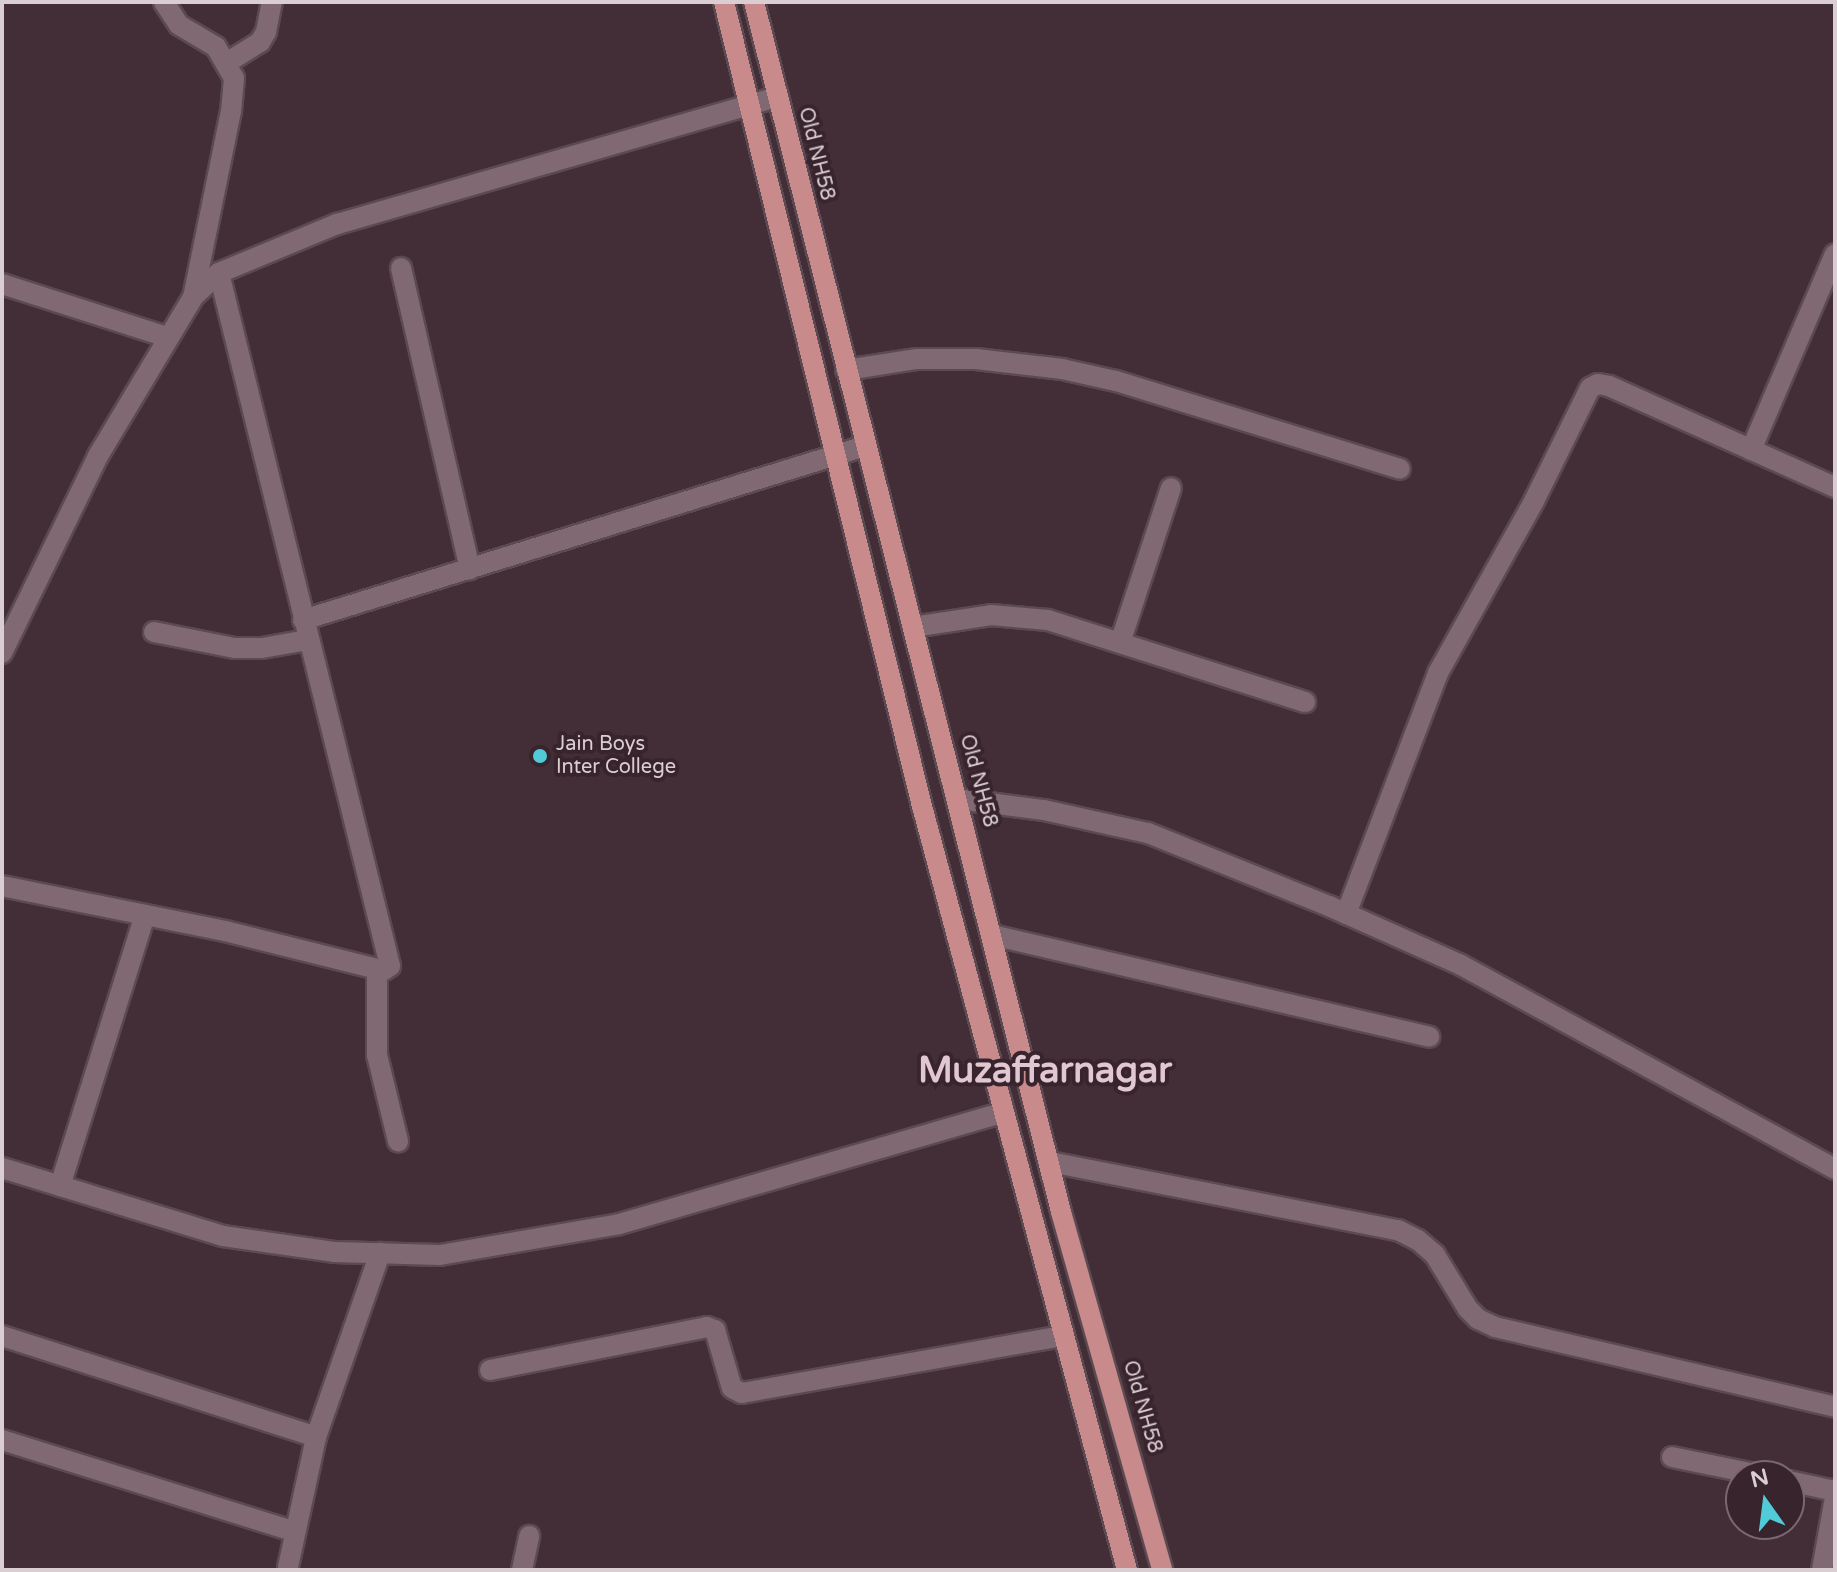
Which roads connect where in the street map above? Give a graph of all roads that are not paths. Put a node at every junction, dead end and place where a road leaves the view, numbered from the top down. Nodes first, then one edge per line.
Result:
1 (164, 2) edge
2 (272, 2) edge
3 (724, 2) edge
4 (754, 2) edge
5 (228, 62) junction
6 (776, 97) junction
7 (749, 105) junction
8 (1835, 254) edge
9 (401, 268) dead end
10 (219, 273) junction
11 (2, 284) edge
12 (193, 297) junction
13 (167, 337) junction
14 (846, 370) junction
15 (865, 446) junction
16 (1751, 450) junction
17 (835, 456) junction
18 (1400, 469) dead end
19 (1835, 487) edge
20 (1171, 488) dead end
21 (470, 569) junction
22 (913, 627) junction
23 (305, 630) junction
24 (154, 632) dead end
25 (1120, 643) junction
26 (2, 653) edge
27 (1305, 702) dead end
28 (958, 799) junction
29 (2, 886) edge
30 (1346, 914) junction
31 (145, 915) junction
32 (992, 935) junction
33 (377, 969) junction
34 (1429, 1037) dead end
35 (1004, 1112) junction
36 (398, 1141) dead end
37 (1050, 1162) junction
38 (2, 1168) edge
39 (1835, 1169) edge
40 (60, 1186) junction
41 (380, 1253) junction
42 (2, 1336) edge
43 (1063, 1336) junction
44 (490, 1370) dead end
45 (1835, 1407) edge
46 (1119, 1414) junction
47 (1086, 1423) junction
48 (316, 1437) junction
49 (2, 1440) edge
50 (1672, 1457) dead end
51 (1725, 1468) edge
52 (1805, 1484) edge
53 (1835, 1491) edge
54 (1835, 1498) edge
55 (295, 1532) junction
56 (529, 1536) dead end
57 (288, 1567) dead end
58 (522, 1570) edge
59 (1127, 1570) edge
60 (1162, 1570) edge
61 (1822, 1570) edge

1 - 5 street
2 - 5 street
3 - 7 main road
4 - 6 main road, Old NH58
5 - 12 street
6 - 7 street
6 - 14 main road, Old NH58
7 - 10 street
7 - 17 main road
8 - 16 street
9 - 21 street
10 - 12 street
10 - 23 street
11 - 13 street
12 - 13 street
13 - 26 street
14 - 15 main road, Old NH58
14 - 18 street
15 - 17 street
15 - 22 main road, Old NH58
16 - 19 street
16 - 30 street
17 - 21 street
17 - 35 main road
20 - 25 street
21 - 23 street
22 - 25 street
22 - 28 main road, Old NH58
23 - 24 street
23 - 33 street
25 - 27 street
28 - 30 street
28 - 32 main road, Old NH58
29 - 31 street
30 - 39 street
31 - 33 street
31 - 40 street
32 - 34 street
32 - 37 main road, Old NH58
33 - 36 street
35 - 41 street
35 - 43 main road
37 - 45 street
37 - 46 main road, Old NH58
38 - 40 street
40 - 41 street
41 - 48 street
42 - 48 street
43 - 44 street
43 - 47 main road
46 - 47 main road
46 - 60 main road, Old NH58
47 - 59 main road
48 - 55 street
49 - 55 street
50 - 51 street
52 - 53 street
54 - 61 street
55 - 57 street
56 - 58 street

